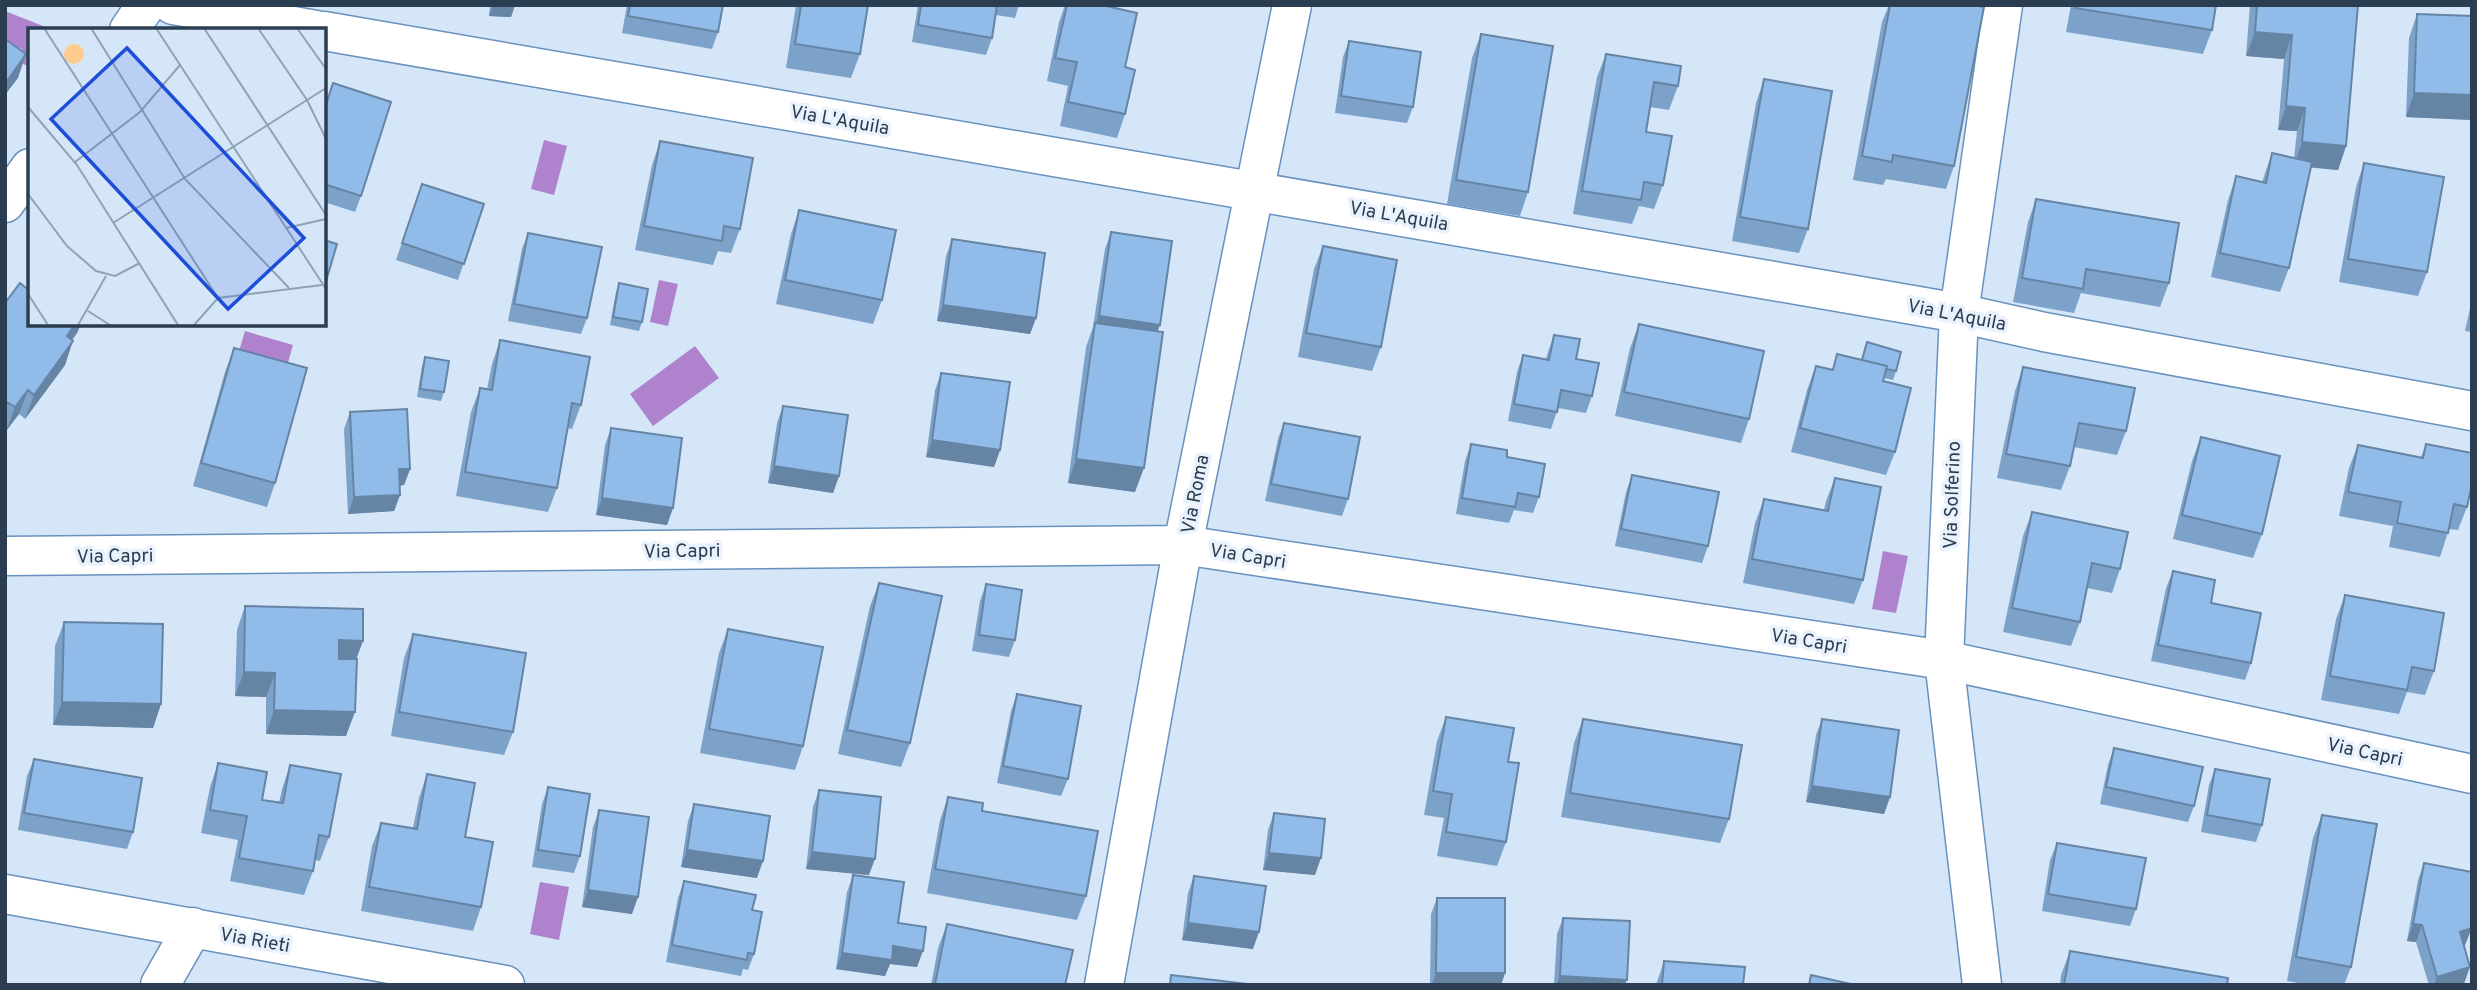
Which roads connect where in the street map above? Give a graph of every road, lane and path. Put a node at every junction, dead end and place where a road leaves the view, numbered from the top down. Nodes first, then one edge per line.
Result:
1 (146, 5) edge
2 (173, 5) edge
3 (1292, 5) edge
4 (2003, 5) edge
5 (130, 28) edge
6 (305, 28) edge
7 (326, 31) edge
8 (28, 171) edge
9 (1255, 190) junction
10 (5, 202) edge
11 (1959, 313) junction
12 (2472, 411) edge
13 (1184, 545) junction
14 (5, 556) edge
15 (1944, 660) junction
16 (2472, 774) edge
17 (5, 894) edge
18 (193, 928) junction
19 (160, 985) edge
20 (505, 985) edge
21 (1104, 985) edge
22 (1982, 985) edge

1 - 5 street
2 - 6 street
3 - 9 street, Via Roma
4 - 11 street, Via Solferino
7 - 9 street, Via L'Aquila
8 - 10 street
9 - 11 street, Via L'Aquila
9 - 13 street, Via Roma
11 - 12 street, Via L'Aquila
11 - 15 street, Via Solferino
13 - 14 street, Via Capri
13 - 15 street, Via Capri
13 - 21 street, Via Roma
15 - 16 street, Via Capri
15 - 22 street, Via Solferino
17 - 18 street, Via Rieti
18 - 19 street
18 - 20 street, Via Rieti

